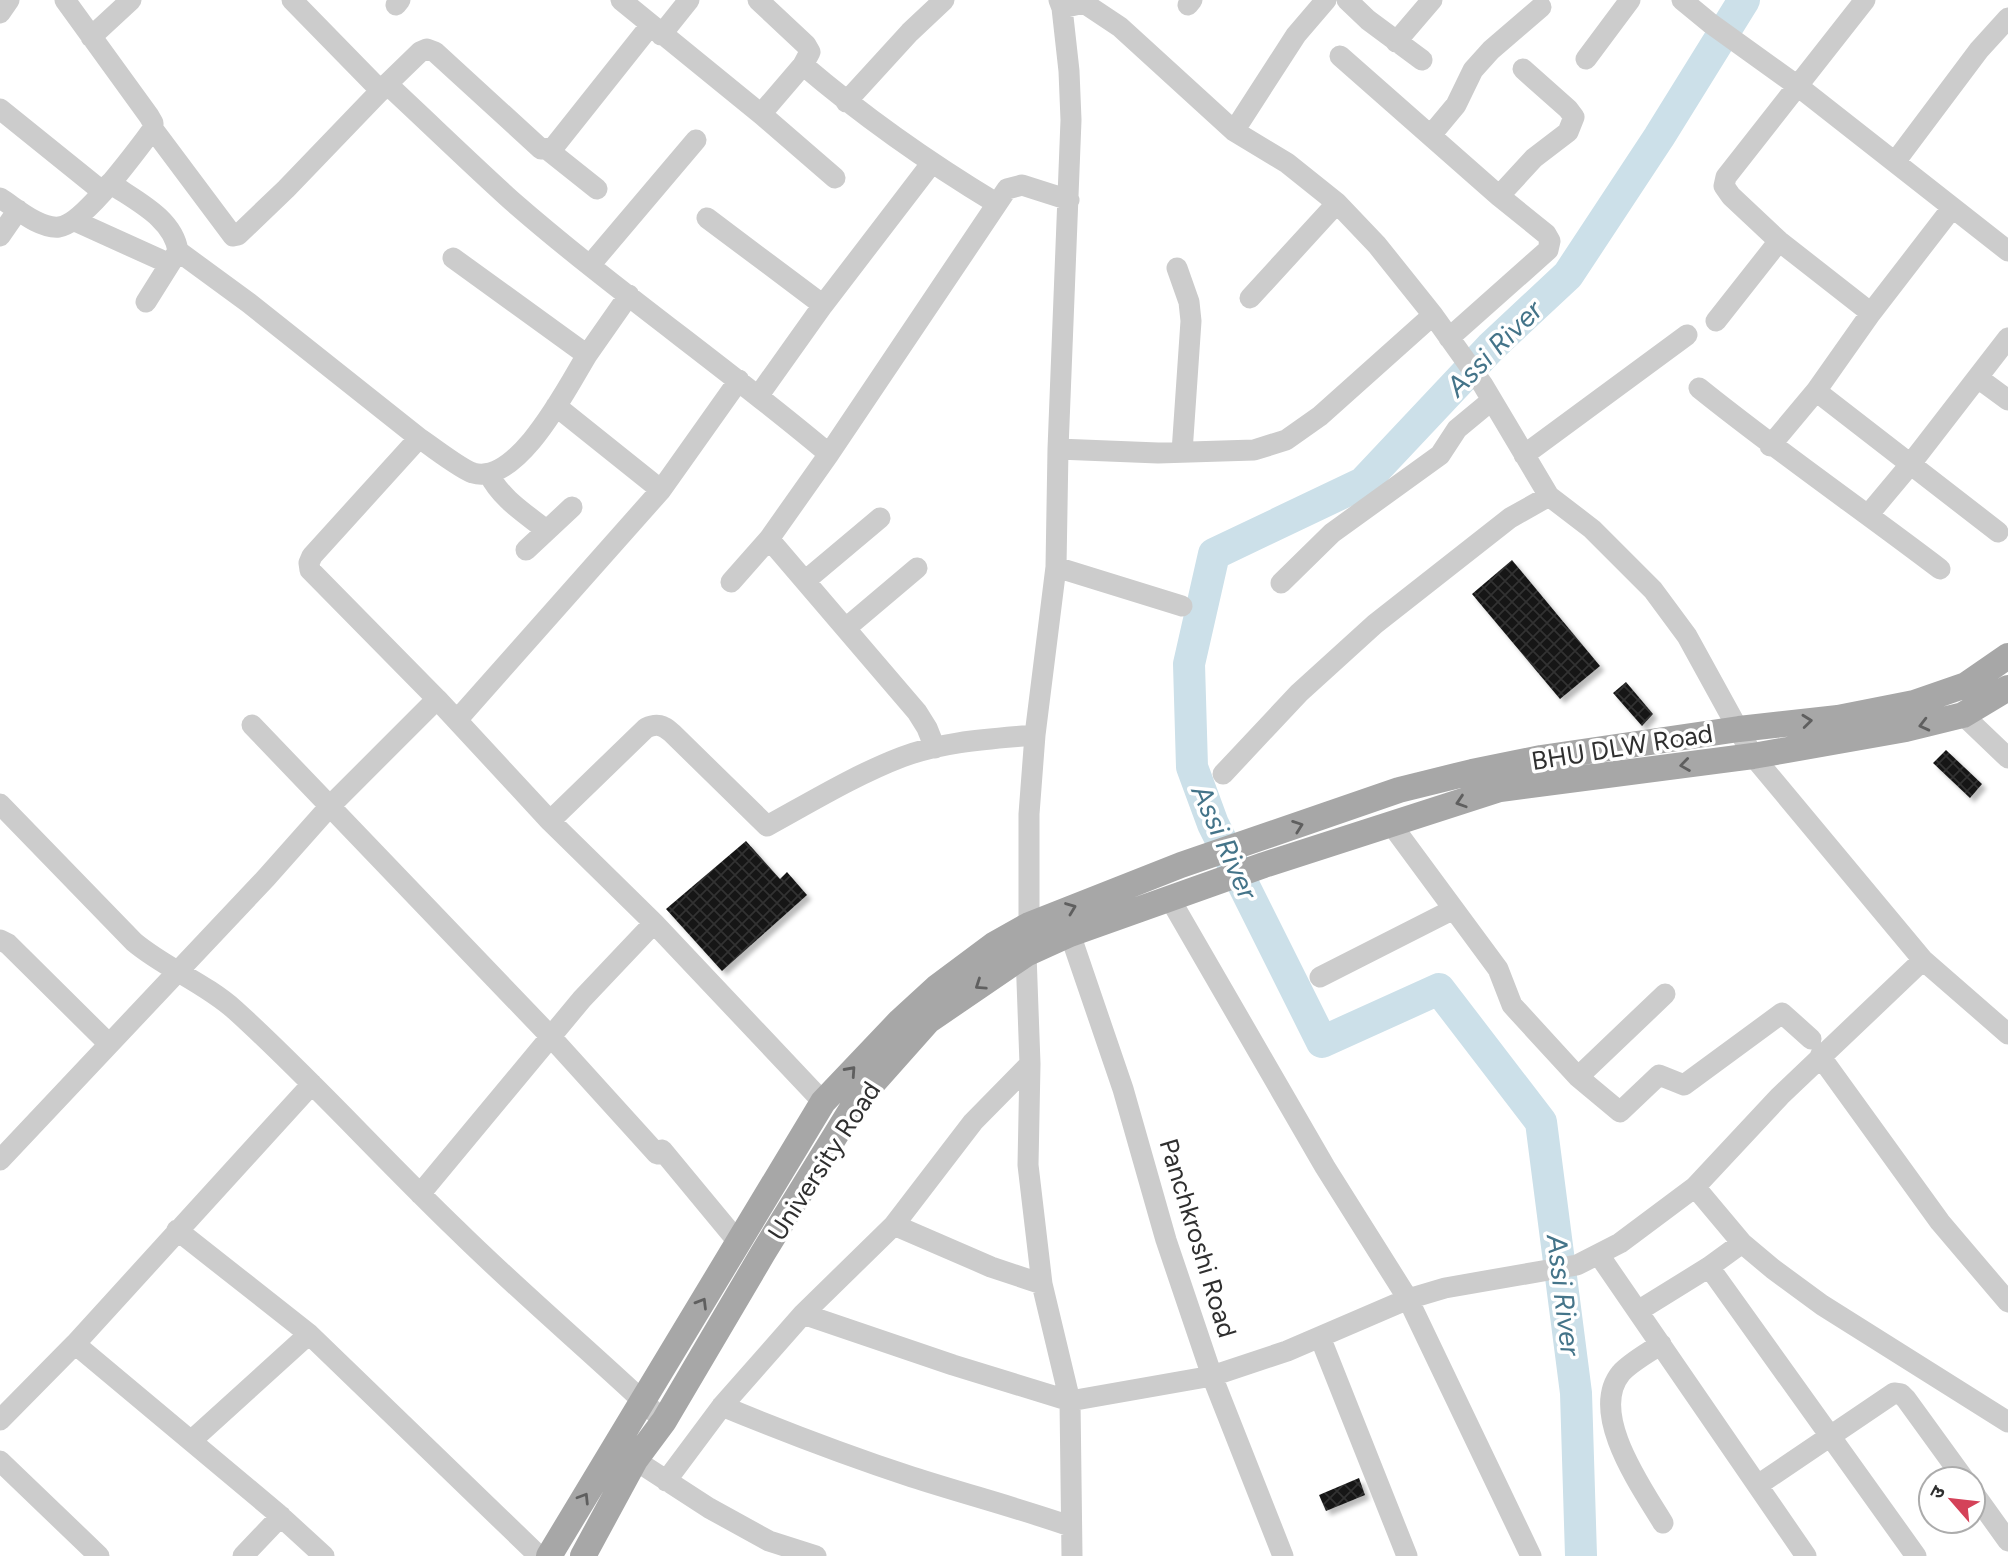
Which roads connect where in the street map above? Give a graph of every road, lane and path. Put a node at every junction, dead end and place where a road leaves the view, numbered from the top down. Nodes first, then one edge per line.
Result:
1 (9, 0) edge
2 (65, 0) edge
3 (131, 0) edge
4 (292, 0) edge
5 (621, 0) edge
6 (689, 0) edge
7 (944, 0) edge
8 (1326, 0) edge
9 (1347, 0) edge
10 (1432, 0) edge
11 (1630, 0) edge
12 (1682, 0) edge
13 (1865, 0) edge
14 (1062, 3) edge
15 (770, 4) edge
16 (1541, 7) dead end
17 (0, 13) edge
18 (2008, 18) edge
19 (656, 30) junction
20 (92, 37) junction
21 (1396, 42) junction
22 (1340, 55) dead end
23 (1586, 59) dead end
24 (1422, 60) dead end
25 (803, 65) junction
26 (1523, 69) dead end
27 (1799, 87) junction
28 (384, 88) junction
29 (846, 102) junction
30 (0, 109) edge
31 (761, 114) junction
32 (153, 130) junction
33 (1234, 131) junction
34 (1431, 135) junction
35 (696, 139) dead end
36 (548, 150) junction
37 (1895, 162) junction
38 (931, 164) junction
39 (835, 178) dead end
40 (106, 187) junction
41 (597, 189) dead end
42 (1499, 197) junction
43 (1069, 200) junction
44 (996, 203) junction
45 (9, 204) edge
46 (1338, 204) junction
47 (1952, 208) junction
48 (707, 218) dead end
49 (75, 221) junction
50 (0, 236) edge
51 (2004, 239) edge
52 (1779, 241) junction
53 (174, 258) junction
54 (453, 258) dead end
55 (591, 264) junction
56 (1177, 268) dead end
57 (629, 295) junction
58 (1250, 298) dead end
59 (146, 302) dead end
60 (823, 305) junction
61 (1871, 313) junction
62 (1433, 315) junction
63 (1716, 321) dead end
64 (1687, 335) dead end
65 (2008, 338) edge
66 (1455, 345) junction
67 (587, 355) junction
68 (1978, 377) junction
69 (739, 380) junction
70 (1699, 388) dead end
71 (1816, 391) junction
72 (1487, 393) junction
73 (759, 395) junction
74 (2008, 400) edge
75 (556, 406) junction
76 (419, 438) junction
77 (1770, 446) junction
78 (1058, 449) junction
79 (1182, 452) junction
80 (830, 454) junction
81 (1524, 455) junction
82 (1909, 466) junction
83 (489, 474) junction
84 (661, 490) junction
85 (1549, 496) junction
86 (572, 506) dead end
87 (1868, 515) junction
88 (880, 518) dead end
89 (546, 530) junction
90 (1998, 532) dead end
91 (769, 539) junction
92 (526, 550) dead end
93 (1056, 567) junction
94 (917, 568) dead end
95 (1940, 569) dead end
96 (805, 581) junction
97 (731, 582) dead end
98 (1281, 583) dead end
99 (1182, 606) dead end
100 (846, 628) junction
101 (2008, 656) edge
102 (2008, 688) edge
103 (437, 699) junction
104 (1963, 715) junction
105 (457, 720) junction
106 (252, 725) dead end
107 (1739, 729) junction
108 (1035, 735) junction
109 (935, 748) junction
110 (2006, 754) edge
111 (1753, 756) junction
112 (1223, 774) dead end
113 (0, 804) edge
114 (330, 806) junction
115 (550, 821) junction
116 (1391, 824) junction
117 (1264, 864) joint
118 (1170, 899) junction
119 (1452, 909) junction
120 (654, 923) junction
121 (1029, 925) junction
122 (1070, 934) junction
123 (0, 940) edge
124 (1026, 954) junction
125 (1923, 960) junction
126 (177, 973) junction
127 (1321, 977) dead end
128 (1665, 994) dead end
129 (2008, 1034) edge
130 (551, 1037) junction
131 (109, 1044) junction
132 (1816, 1047) junction
133 (1030, 1063) junction
134 (1578, 1077) junction
135 (312, 1084) junction
136 (823, 1102) junction
137 (0, 1160) edge
138 (1695, 1187) junction
139 (420, 1194) junction
140 (894, 1225) junction
141 (177, 1230) junction
142 (738, 1243) junction
143 (1742, 1243) junction
144 (1599, 1255) junction
145 (1709, 1267) junction
146 (1042, 1284) junction
147 (1408, 1299) junction
148 (2008, 1302) edge
149 (1637, 1311) junction
150 (803, 1314) junction
151 (309, 1334) junction
152 (1320, 1337) junction
153 (75, 1344) junction
154 (1661, 1344) junction
155 (1212, 1377) junction
156 (643, 1401) junction
157 (1070, 1401) junction
158 (722, 1406) junction
159 (0, 1420) edge
160 (664, 1421) junction
161 (2008, 1422) edge
162 (1829, 1437) junction
163 (191, 1441) junction
164 (635, 1460) junction
165 (0, 1461) edge
166 (1954, 1465) edge
167 (666, 1481) junction
168 (1758, 1485) junction
169 (1987, 1512) edge
170 (281, 1516) junction
171 (1663, 1523) dead end
172 (1070, 1526) junction
173 (2008, 1541) edge
174 (1796, 1552) edge
175 (1276, 1554) edge
176 (99, 1556) edge
177 (243, 1556) edge
178 (324, 1556) edge
179 (539, 1556) edge
180 (549, 1556) edge
181 (583, 1556) edge
182 (816, 1556) edge
183 (1072, 1556) edge
184 (1407, 1556) edge
185 (1531, 1556) edge
186 (1916, 1556) edge

1 - 17 street
2 - 20 street
3 - 20 street
4 - 28 street
5 - 19 street
6 - 19 street
7 - 29 street
8 - 33 street
9 - 21 street
10 - 21 street
11 - 23 street
12 - 27 street
13 - 27 street
14 - 33 street
14 - 43 street
15 - 25 street
16 - 34 street
18 - 37 street
19 - 31 street
19 - 36 street
20 - 32 street
21 - 24 street
22 - 34 street
25 - 29 street
25 - 31 street
26 - 42 street
27 - 37 street
27 - 52 street
28 - 32 street
28 - 36 street
28 - 55 street
29 - 38 street
30 - 40 street
31 - 39 street
32 - 40 street
33 - 46 street
34 - 42 street
35 - 55 street
36 - 41 street
37 - 47 street
38 - 44 street
38 - 60 street
40 - 49 street
40 - 53 street
42 - 66 street
43 - 44 street
43 - 78 street
44 - 80 street
45 - 49 street
45 - 50 street
46 - 58 street
46 - 62 street
47 - 51 street
47 - 61 street
48 - 60 street
49 - 53 street
52 - 61 street
52 - 63 street
53 - 59 street
53 - 76 street
54 - 67 street
55 - 57 street
56 - 79 street
57 - 67 street
57 - 69 street
60 - 73 street
61 - 71 street
62 - 66 street
62 - 79 street
64 - 81 street
65 - 68 street
66 - 72 street
67 - 75 street
68 - 74 street
68 - 82 street
69 - 73 street
69 - 84 street
70 - 77 street
71 - 77 street
71 - 82 street
72 - 81 street
72 - 98 street
73 - 80 street
75 - 83 street
75 - 84 street
76 - 83 street
76 - 103 street
77 - 87 street
78 - 79 street
78 - 93 street
80 - 91 street
81 - 85 street
82 - 87 street
82 - 90 street
83 - 89 street
84 - 105 street
85 - 107 street
85 - 112 street
86 - 89 street
87 - 95 street
88 - 96 street
89 - 92 street
91 - 96 street
91 - 97 street
93 - 99 street
93 - 108 street
94 - 100 street
96 - 100 street
100 - 109 street
107 -> 101 main road, BHU DLW Road
102 - 104 main road, BHU DLW Road
103 - 105 street
103 - 114 street
104 - 110 street
104 -> 111 main road, BHU DLW Road
105 - 115 street
106 - 114 street
107 - 111 street
121 -> 107 main road, BHU DLW Road
108 - 109 street
108 - 121 street
109 - 115 street
111 -> 116 main road, BHU DLW Road
111 - 125 street
113 - 126 street
114 - 126 street
114 - 130 street
115 - 120 street
116 - 117 main road, BHU DLW Road
116 - 119 street
117 - 118 main road, University Road
118 - 122 main road, University Road
118 - 147 street
119 - 127 street
119 - 134 street
120 - 130 street
120 - 136 street
121 - 124 street
136 -> 121 main road, BHU DLW Road
122 - 124 main road, University Road
122 - 155 street, Panchkroshi Road
123 - 131 street
124 - 133 street
124 -> 160 main road, University Road
125 - 129 street
125 - 132 street
126 - 131 street
126 - 135 street
128 - 134 street
130 - 139 street
130 - 142 street
131 - 137 street
132 - 134 street
132 - 138 street
132 - 148 street
133 - 140 street
133 - 146 street
135 - 139 street
135 - 141 street
136 - 142 main road, BHU DLW Road
138 - 143 street
138 - 144 street
139 - 156 street
140 - 146 street
140 - 150 street
141 - 151 street
141 - 153 street
156 -> 142 main road, BHU DLW Road
143 - 145 street
143 - 161 street
144 - 147 street
144 - 149 street
145 - 149 street
145 - 162 street
146 - 157 street
147 - 152 street
147 - 185 street
149 - 154 street
150 - 157 street
150 - 158 street
151 - 163 street
151 - 179 street
152 - 155 street
152 - 184 street
153 - 159 street
153 - 163 street
154 - 168 street
154 - 171 street
155 - 157 street
155 - 175 street, Panchkroshi Road
156 - 160 street
180 -> 156 main road, BHU DLW Road
157 - 172 street
158 - 167 street
158 - 172 street
160 - 164 main road, University Road
162 - 166 street
162 - 168 street
162 - 186 street
163 - 170 street
164 - 167 street
164 - 181 main road, University Road
165 - 176 street
167 - 182 street
168 - 174 street
169 - 173 street
170 - 177 street
170 - 178 street
172 - 183 street

